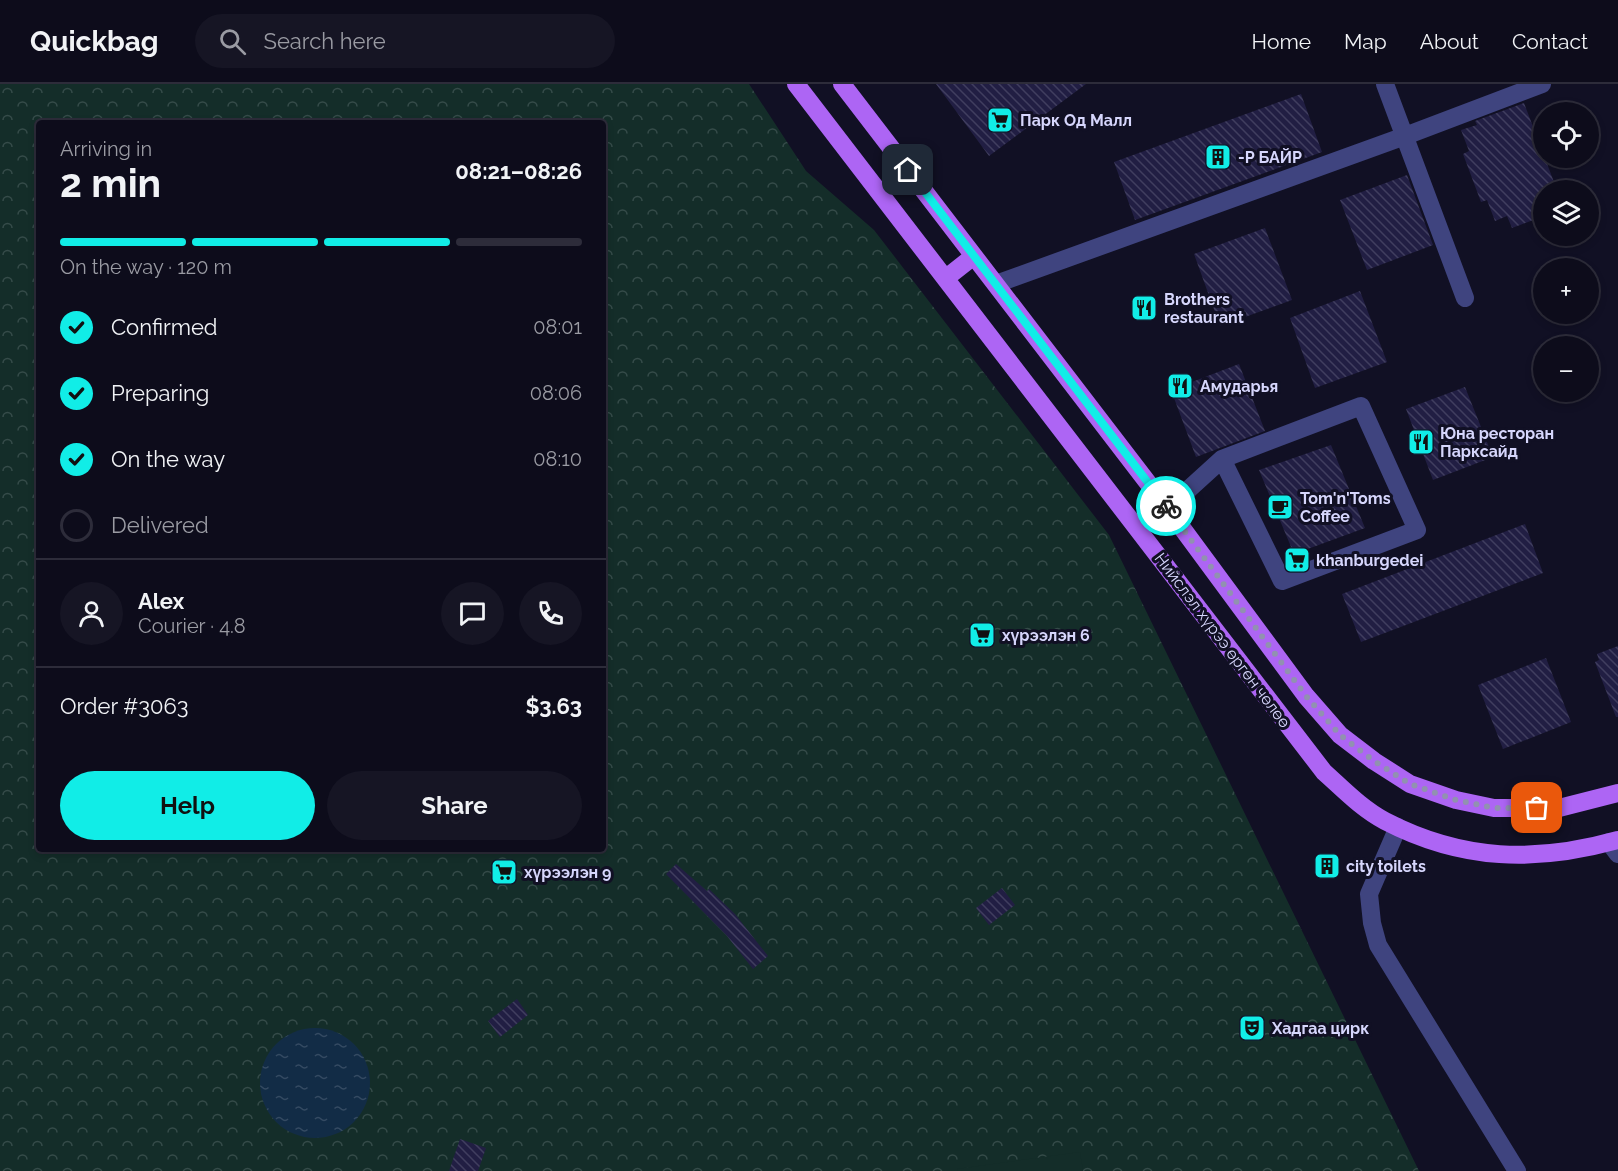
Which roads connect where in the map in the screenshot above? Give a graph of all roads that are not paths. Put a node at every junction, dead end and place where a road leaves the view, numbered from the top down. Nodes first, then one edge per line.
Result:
1 (796, 84) edge
2 (842, 84) edge
3 (1385, 84) edge
4 (1542, 84) edge
5 (1405, 136) junction
6 (974, 256) junction
7 (946, 278) junction
8 (996, 284) junction
9 (1465, 298) dead end
10 (1222, 459) junction
11 (1171, 513) junction
12 (1618, 793) edge
13 (1398, 826) junction
14 (1615, 846) edge
15 (1517, 1171) edge

1 - 7 main road, Нийслэл хүрээ өргөн чөлөө
2 - 6 main road, Нийслэл хүрээ өргөн чөлөө
3 - 5 street
4 - 5 street
5 - 8 street
5 - 9 street
6 - 7 main road
6 - 8 main road, Нийслэл хүрээ өргөн чөлөө
7 - 13 main road, Нийслэл хүрээ өргөн чөлөө
8 - 11 main road, Нийслэл хүрээ өргөн чөлөө
10 - 10 street
10 - 11 street
11 - 12 main road, Нийслэл хүрээ өргөн чөлөө
13 - 14 main road, Нийслэл хүрээ өргөн чөлөө
13 - 15 street

